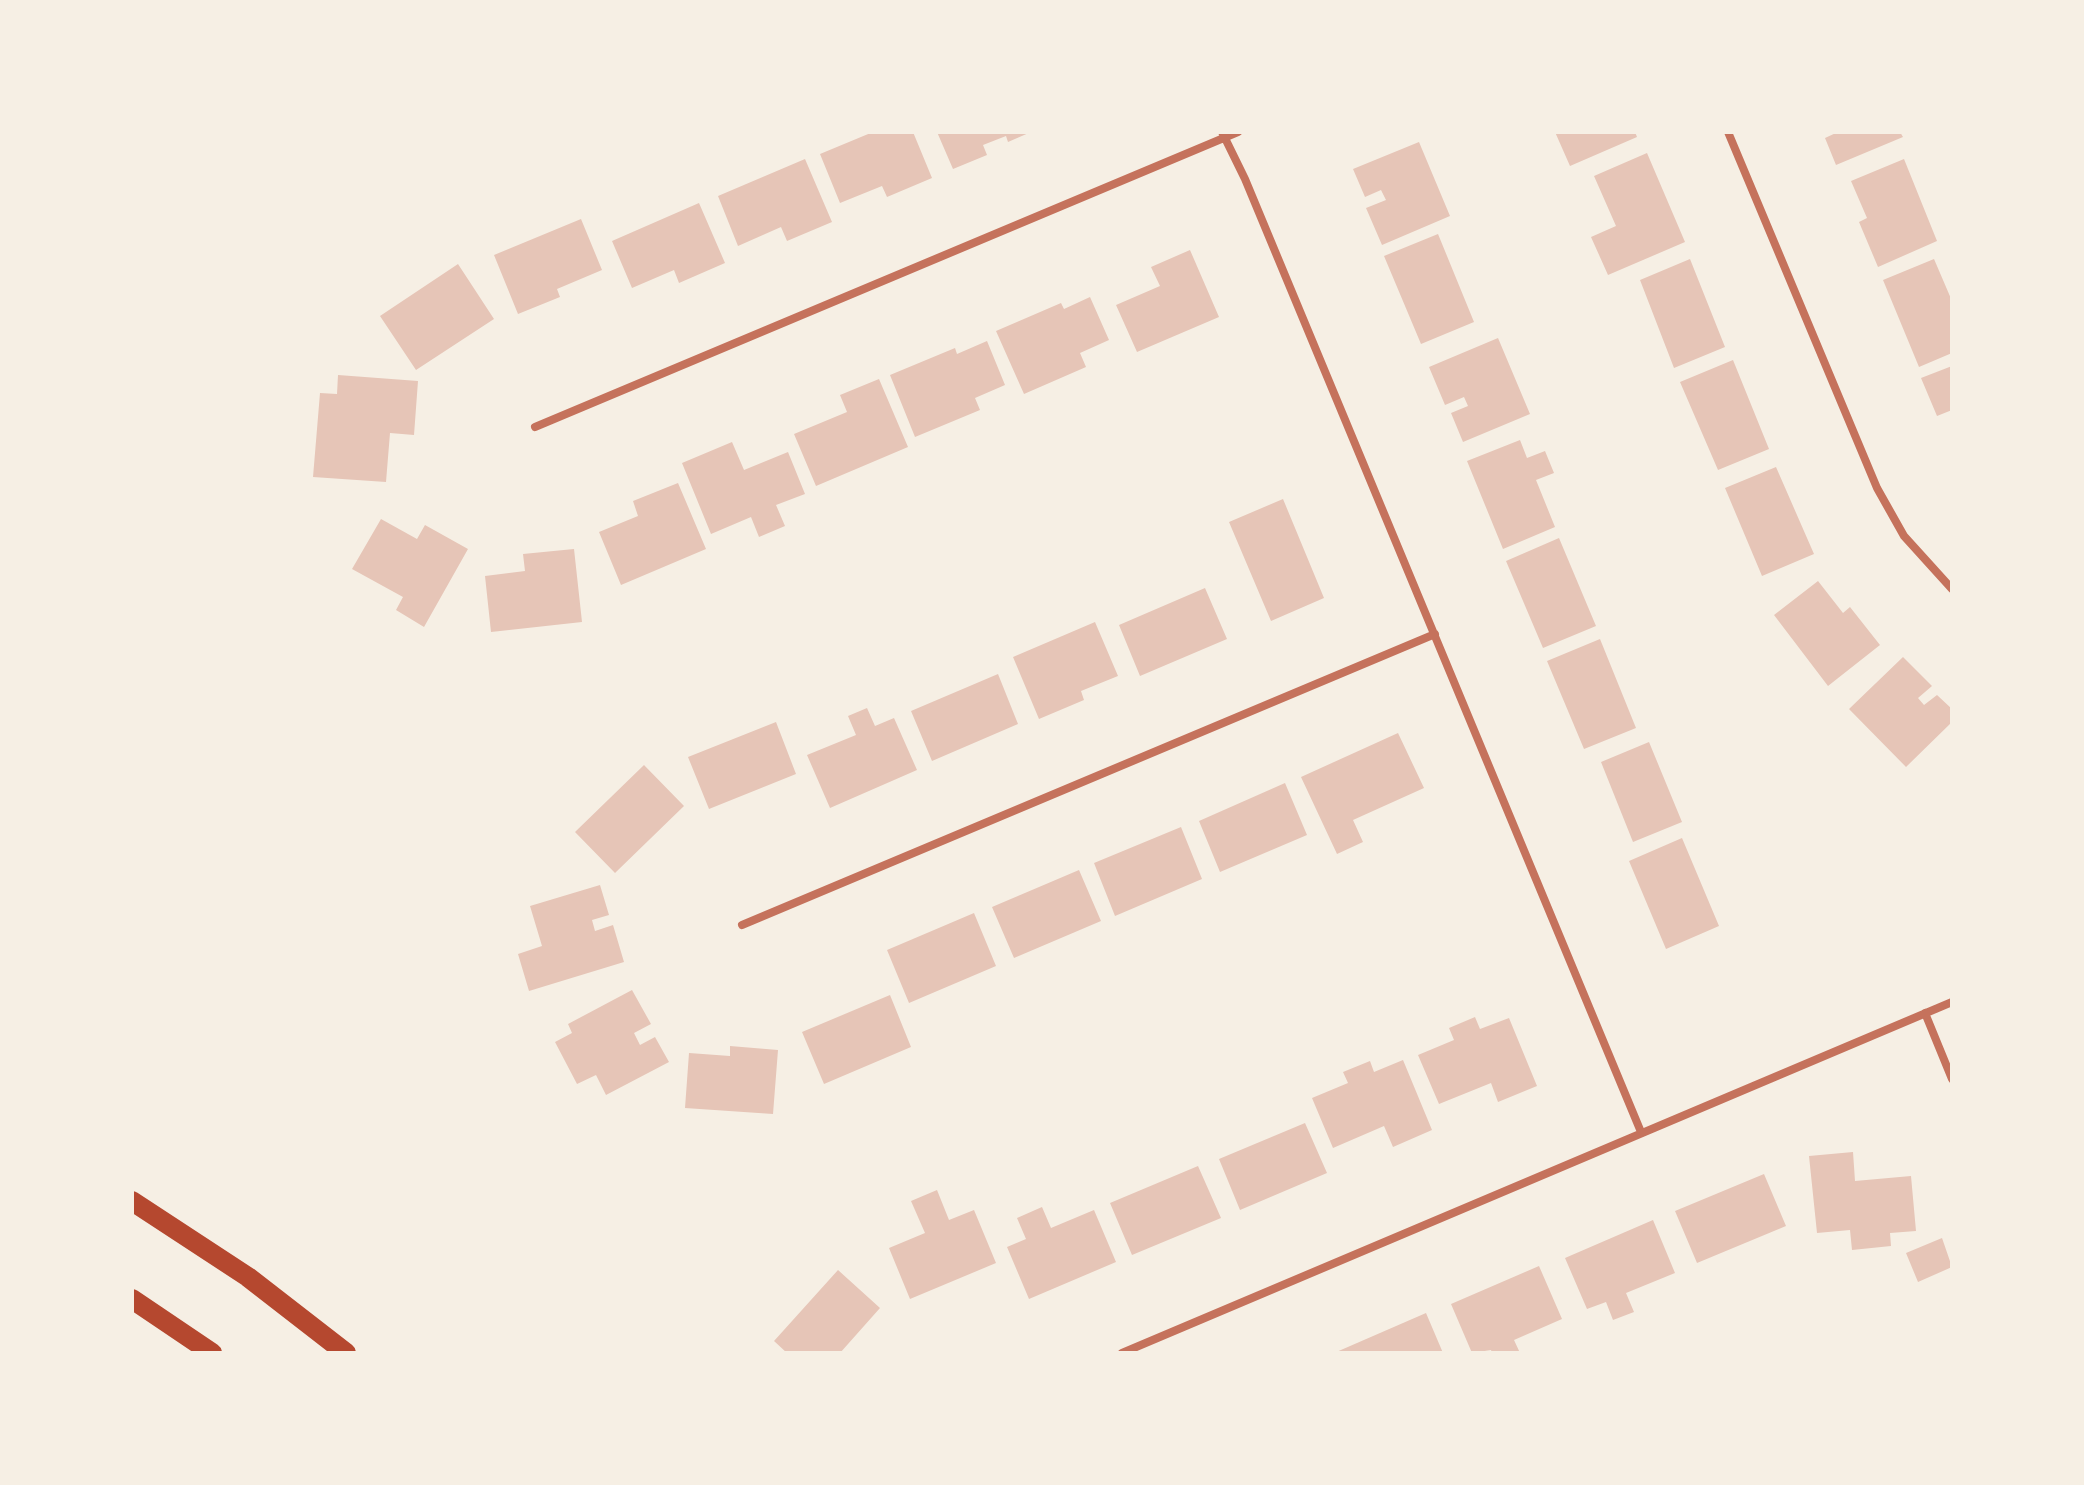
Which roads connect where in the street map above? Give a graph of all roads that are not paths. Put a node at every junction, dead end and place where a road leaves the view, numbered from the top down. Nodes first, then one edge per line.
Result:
1 (1238, 132) edge
2 (1728, 132) edge
3 (1223, 135) edge
4 (535, 427) dead end
5 (1952, 589) edge
6 (1435, 634) junction
7 (742, 925) dead end
8 (1952, 1002) edge
9 (1925, 1013) junction
10 (1952, 1079) edge
11 (1641, 1132) junction
12 (132, 1201) edge
13 (132, 1299) edge
14 (212, 1353) edge
15 (346, 1353) edge
16 (1122, 1353) edge

1 - 3 street
2 - 5 street
3 - 4 street
3 - 6 street
6 - 7 street
6 - 11 street
8 - 9 street
9 - 10 street
9 - 11 street
11 - 16 street
12 - 15 main road
13 - 14 main road

